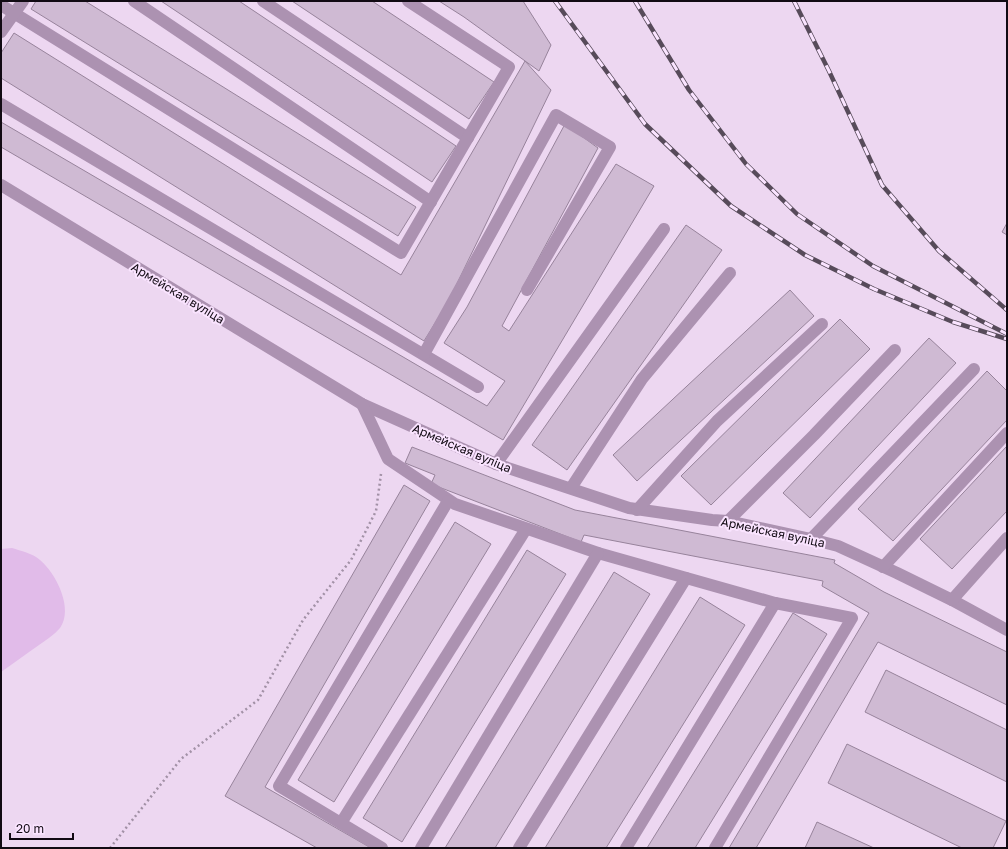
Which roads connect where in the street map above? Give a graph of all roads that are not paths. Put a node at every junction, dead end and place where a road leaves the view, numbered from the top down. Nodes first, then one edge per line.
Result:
1 (23, 1) edge
2 (134, 1) edge
3 (263, 1) edge
4 (408, 1) edge
5 (1, 6) edge
6 (14, 14) junction
7 (1, 32) edge
8 (1, 104) edge
9 (468, 138) junction
10 (1, 185) edge
11 (431, 202) junction
12 (664, 229) dead end
13 (730, 272) dead end
14 (527, 290) dead end
15 (822, 324) dead end
16 (895, 350) dead end
17 (424, 354) junction
18 (974, 369) dead end
19 (478, 387) dead end
20 (362, 404) junction
21 (1007, 433) edge
22 (496, 464) junction
23 (571, 488) junction
24 (448, 500) junction
25 (637, 510) junction
26 (728, 521) junction
27 (526, 529) junction
28 (1007, 538) edge
29 (810, 539) junction
30 (598, 553) junction
31 (883, 567) junction
32 (686, 578) junction
33 (952, 600) junction
34 (775, 604) junction
35 (1007, 630) edge
36 (341, 823) junction
37 (382, 848) edge
38 (422, 848) edge
39 (519, 848) edge
40 (626, 848) edge
41 (715, 848) edge

1 - 6 street
2 - 11 street
3 - 9 street
4 - 9 street
5 - 6 street
6 - 7 street
6 - 11 street
8 - 17 street
9 - 11 street
10 - 20 street, Армейская вуліца
12 - 22 street
13 - 23 street
14 - 17 street
15 - 25 street
16 - 26 street
17 - 19 street
18 - 29 street
20 - 22 street, Армейская вуліца
20 - 24 street
21 - 31 street
22 - 23 street, Армейская вуліца
23 - 25 street, Армейская вуліца
24 - 27 street
24 - 36 street
25 - 26 street, Армейская вуліца
26 - 29 street, Армейская вуліца
27 - 30 street
27 - 36 street
28 - 33 street
29 - 31 street, Армейская вуліца
30 - 32 street
30 - 38 street
31 - 33 street, Армейская вуліца
32 - 34 street
32 - 39 street
33 - 35 street, Армейская вуліца
34 - 40 street
34 - 41 street
36 - 37 street

